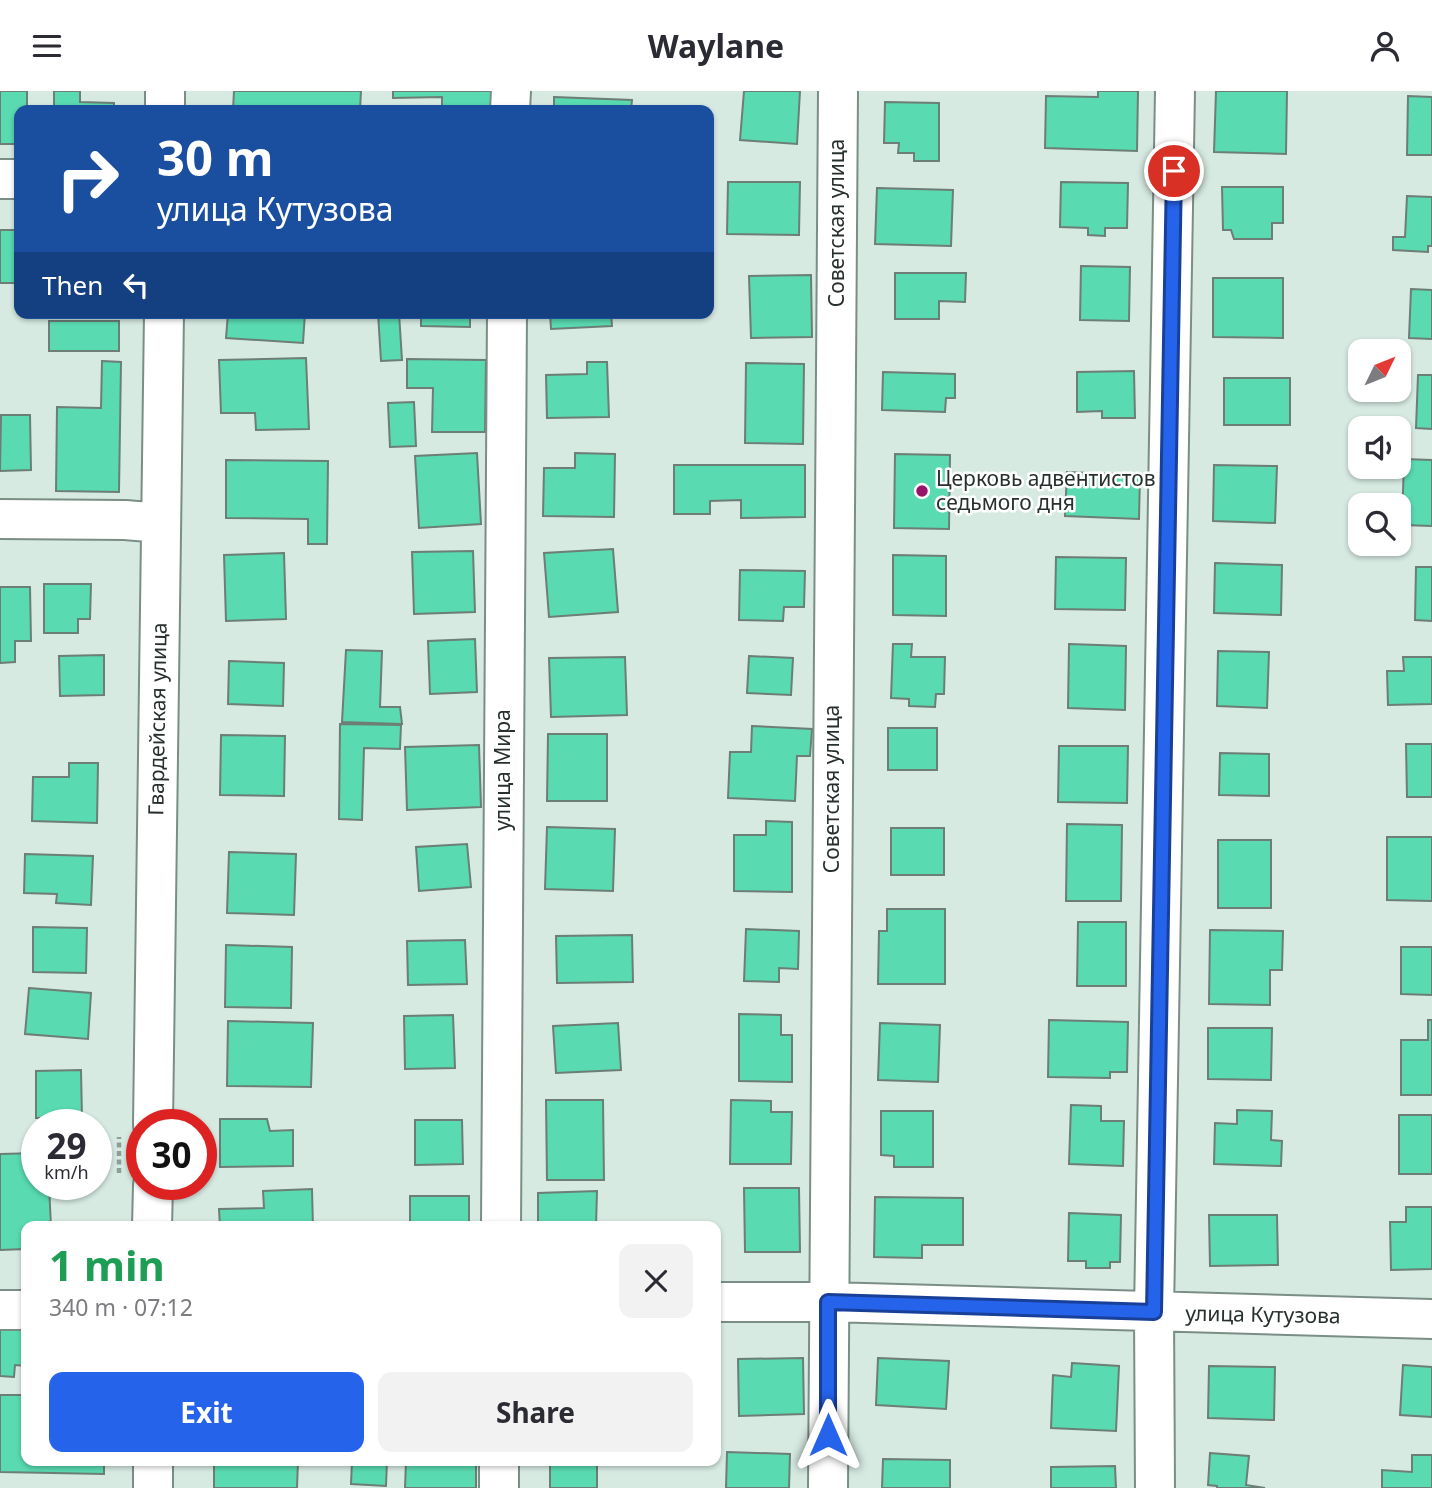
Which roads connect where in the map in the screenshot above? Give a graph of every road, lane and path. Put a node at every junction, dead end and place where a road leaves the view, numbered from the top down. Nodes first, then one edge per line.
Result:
1 (838, 91) edge
2 (1175, 91) edge
3 (164, 319) edge
4 (507, 319) edge
5 (0, 519) edge
6 (161, 523) junction
7 (153, 1109) edge
8 (153, 1200) edge
9 (152, 1221) edge
10 (501, 1221) edge
11 (721, 1302) edge
12 (828, 1302) junction
13 (0, 1310) edge
14 (21, 1310) edge
15 (1154, 1312) junction
16 (1432, 1319) edge
17 (153, 1466) edge
18 (499, 1466) edge
19 (153, 1488) edge
20 (499, 1488) edge
21 (828, 1488) edge
22 (1155, 1488) edge

1 - 12 street, Советская улица
2 - 15 street
3 - 6 street, Гвардейская улица
4 - 10 street, улица Мира
5 - 6 street
6 - 7 street, Гвардейская улица
8 - 9 street
11 - 12 street, улица Кутузова
12 - 15 street, улица Кутузова
12 - 21 street, Советская улица
13 - 14 street
15 - 16 street, улица Кутузова
15 - 22 street
17 - 19 street
18 - 20 street

